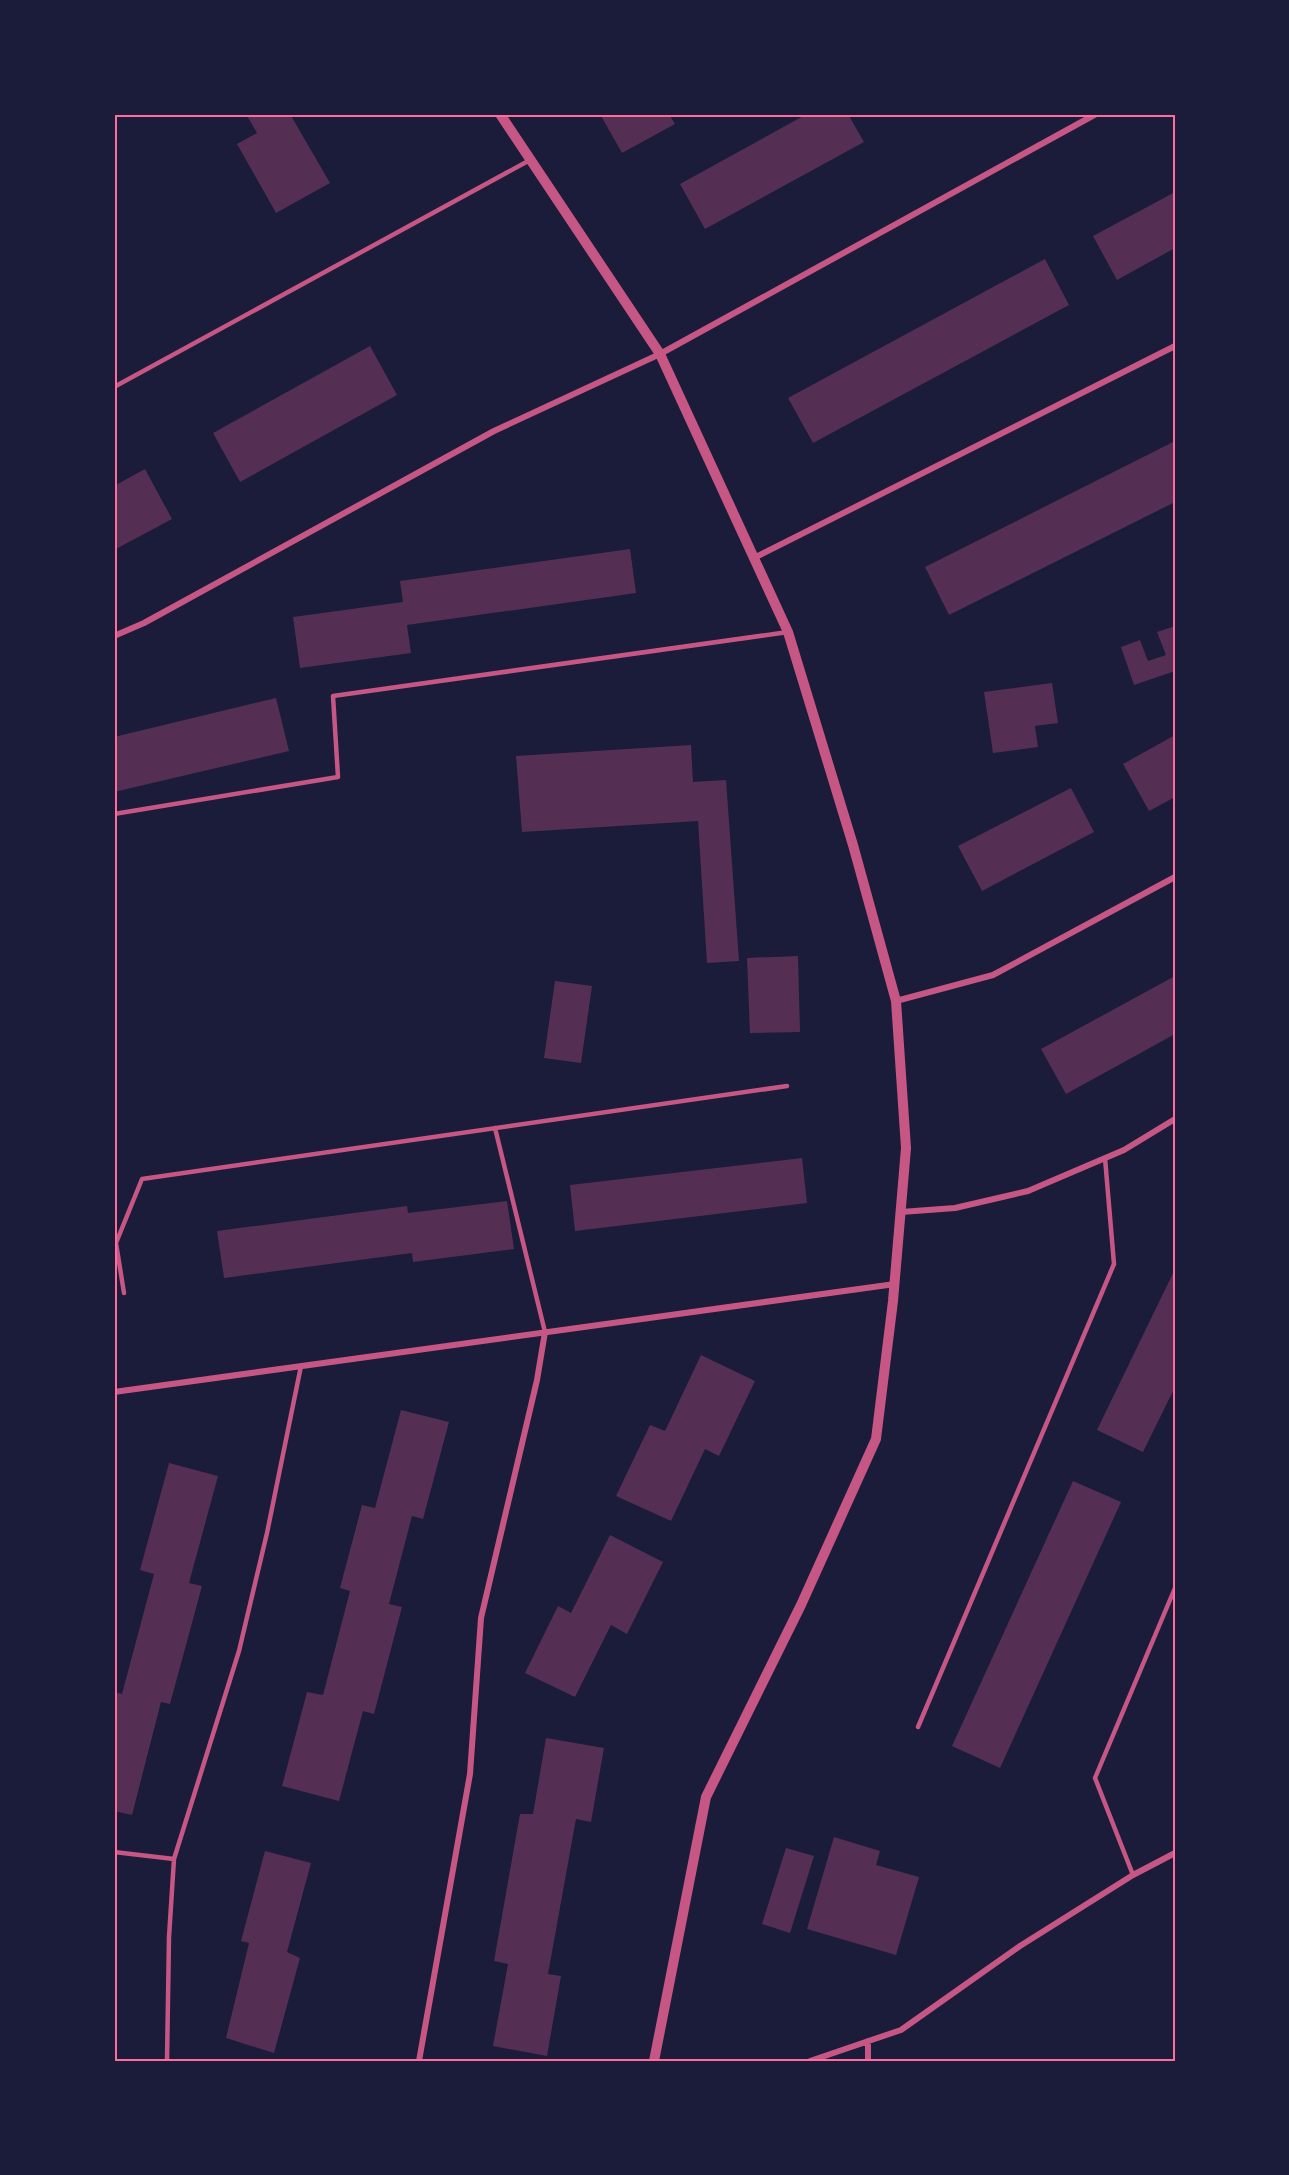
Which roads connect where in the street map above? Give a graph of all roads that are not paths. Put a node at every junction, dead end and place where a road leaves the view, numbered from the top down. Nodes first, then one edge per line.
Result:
1 (500, 114) edge
2 (1096, 114) edge
3 (530, 159) junction
4 (1175, 346) edge
5 (660, 354) junction
6 (114, 387) edge
7 (754, 558) junction
8 (788, 632) junction
9 (114, 636) edge
10 (114, 814) edge
11 (1175, 877) edge
12 (896, 1001) junction
13 (787, 1086) dead end
14 (1175, 1119) edge
15 (495, 1128) junction
16 (1105, 1158) junction
17 (901, 1212) junction
18 (895, 1284) junction
19 (124, 1293) dead end
20 (545, 1332) junction
21 (301, 1366) junction
22 (114, 1392) edge
23 (1175, 1588) edge
24 (918, 1727) dead end
25 (114, 1852) edge
26 (1175, 1853) edge
27 (174, 1859) junction
28 (1132, 1875) junction
29 (868, 2041) junction
30 (167, 2061) edge
31 (419, 2061) edge
32 (654, 2061) edge
33 (810, 2061) edge
34 (868, 2061) edge

1 - 3 street
2 - 5 street
3 - 5 street
3 - 6 lane
4 - 7 street
5 - 7 street
5 - 9 street
7 - 8 street
8 - 10 lane
8 - 12 street
11 - 12 street
12 - 17 street
13 - 15 lane
14 - 16 street
15 - 19 lane
15 - 20 lane
16 - 17 street
16 - 24 lane
17 - 18 street
18 - 20 street
18 - 32 street
20 - 21 street
20 - 31 street
21 - 22 street
21 - 27 lane
23 - 28 lane
25 - 27 lane
26 - 28 street
27 - 30 lane
28 - 29 street
29 - 33 street
29 - 34 street

